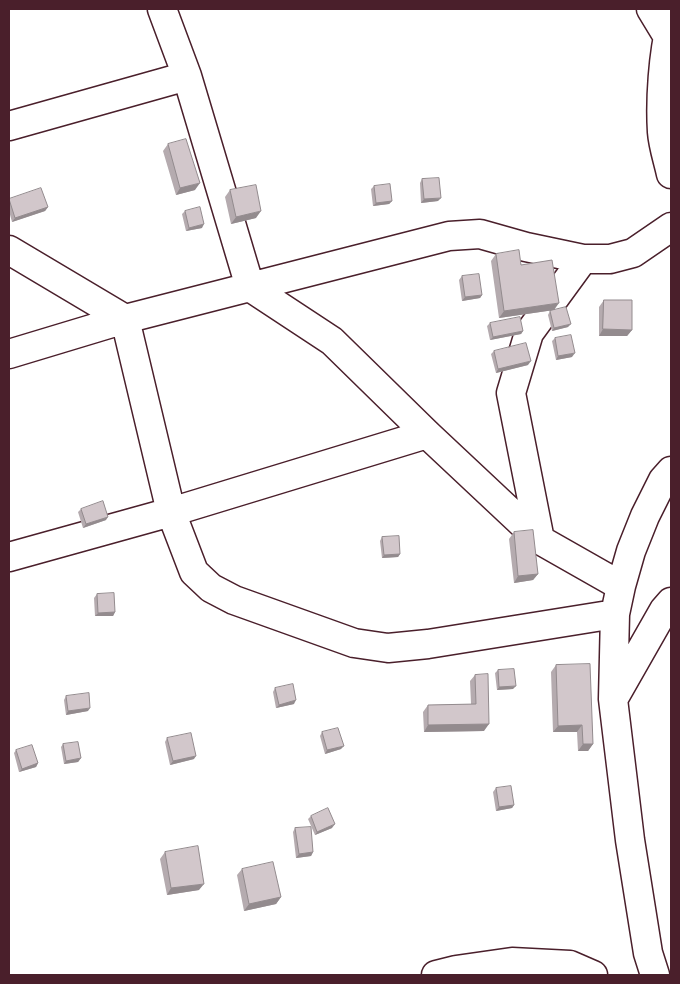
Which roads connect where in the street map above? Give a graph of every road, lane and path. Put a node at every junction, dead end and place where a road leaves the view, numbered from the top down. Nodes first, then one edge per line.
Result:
1 (162, 9) edge
2 (651, 9) edge
3 (669, 30) edge
4 (186, 76) junction
5 (9, 126) edge
6 (671, 174) edge
7 (671, 227) edge
8 (9, 250) edge
9 (583, 259) junction
10 (250, 287) junction
11 (125, 319) junction
12 (9, 354) edge
13 (427, 434) junction
14 (671, 471) edge
15 (171, 512) junction
16 (540, 540) junction
17 (9, 557) edge
18 (621, 586) junction
19 (671, 602) edge
20 (615, 614) junction
21 (612, 699) junction
22 (658, 959) edge
23 (436, 975) edge
24 (593, 975) edge

1 - 4 street
2 - 3 street
3 - 6 street
4 - 5 street
4 - 10 street
7 - 9 street
8 - 11 street
9 - 10 street
9 - 16 street
10 - 11 street
10 - 13 street
11 - 12 street
11 - 15 street
13 - 15 street
13 - 16 street
14 - 18 street
15 - 17 street
15 - 20 street
16 - 18 street
18 - 20 street
19 - 21 street
20 - 21 street
21 - 22 street
23 - 24 street

